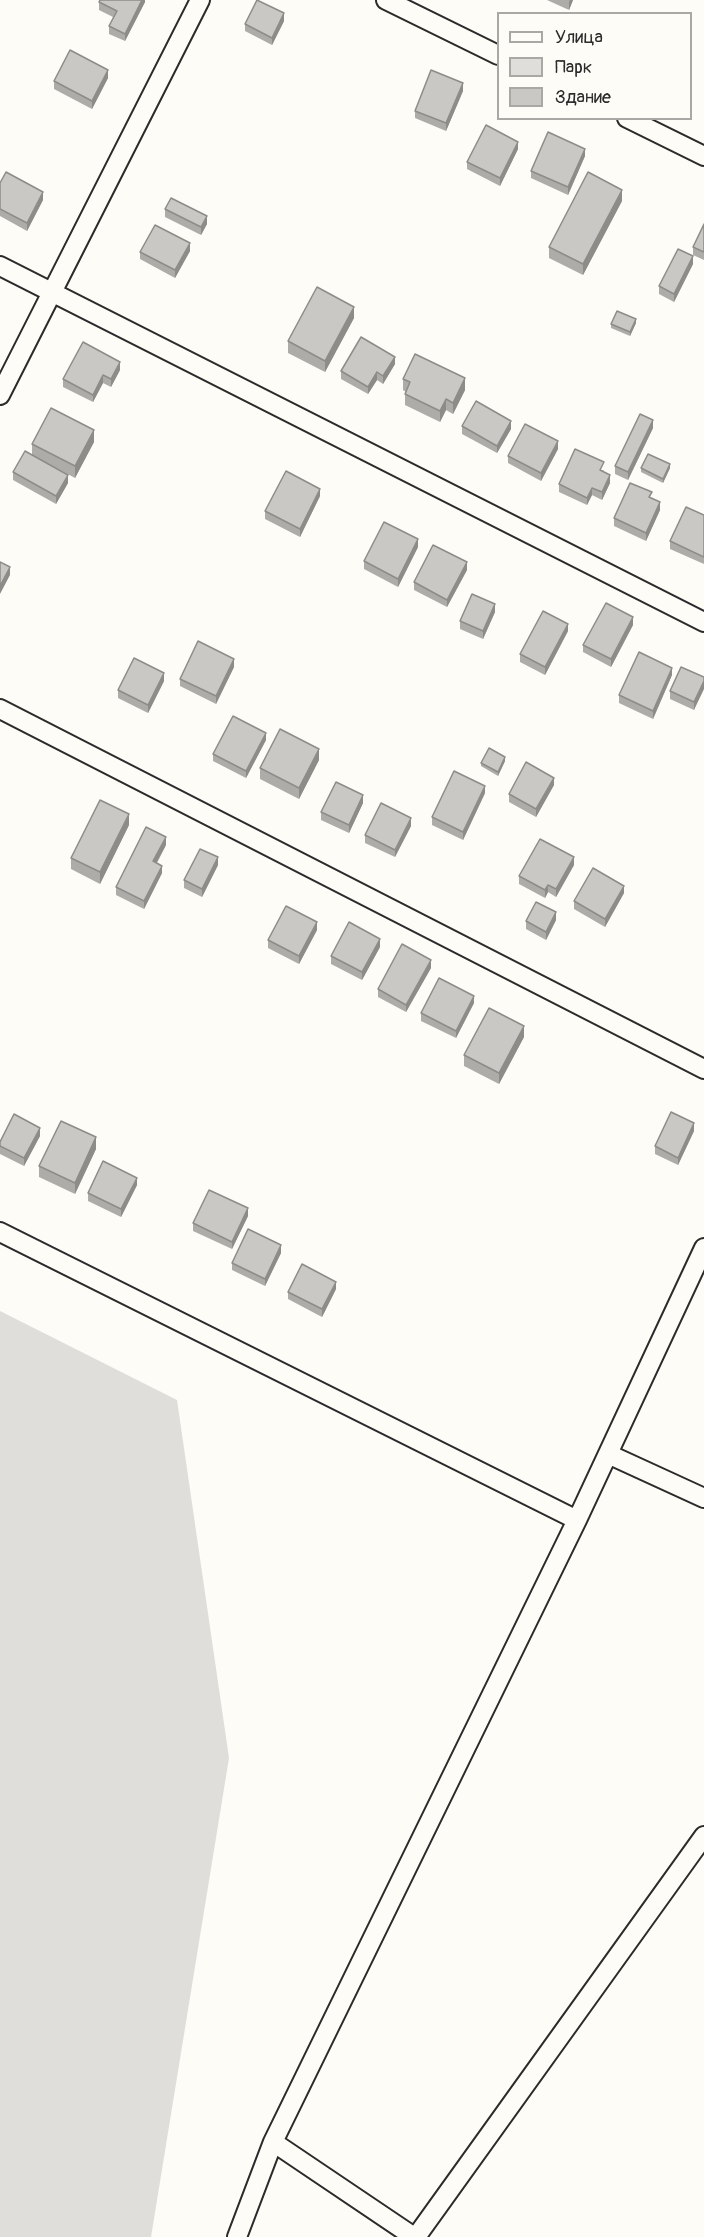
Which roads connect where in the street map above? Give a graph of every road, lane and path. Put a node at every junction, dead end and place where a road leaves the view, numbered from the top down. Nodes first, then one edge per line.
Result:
1 (200, 0) edge
2 (386, 0) edge
3 (497, 55) edge
4 (631, 120) edge
5 (704, 156) edge
6 (0, 266) edge
7 (52, 292) junction
8 (0, 395) edge
9 (704, 622) edge
10 (0, 709) edge
11 (704, 1069) edge
12 (0, 1232) edge
13 (704, 1248) edge
14 (608, 1454) junction
15 (704, 1498) edge
16 (577, 1520) junction
17 (704, 1836) edge
18 (273, 2142) junction
19 (237, 2237) edge
20 (415, 2237) edge

1 - 7 street
2 - 3 street
4 - 5 street
6 - 7 street
7 - 8 street
7 - 9 street
10 - 11 street
12 - 16 street
13 - 14 street
14 - 15 street
14 - 16 street
16 - 18 street
17 - 20 street
18 - 19 street
18 - 20 street

